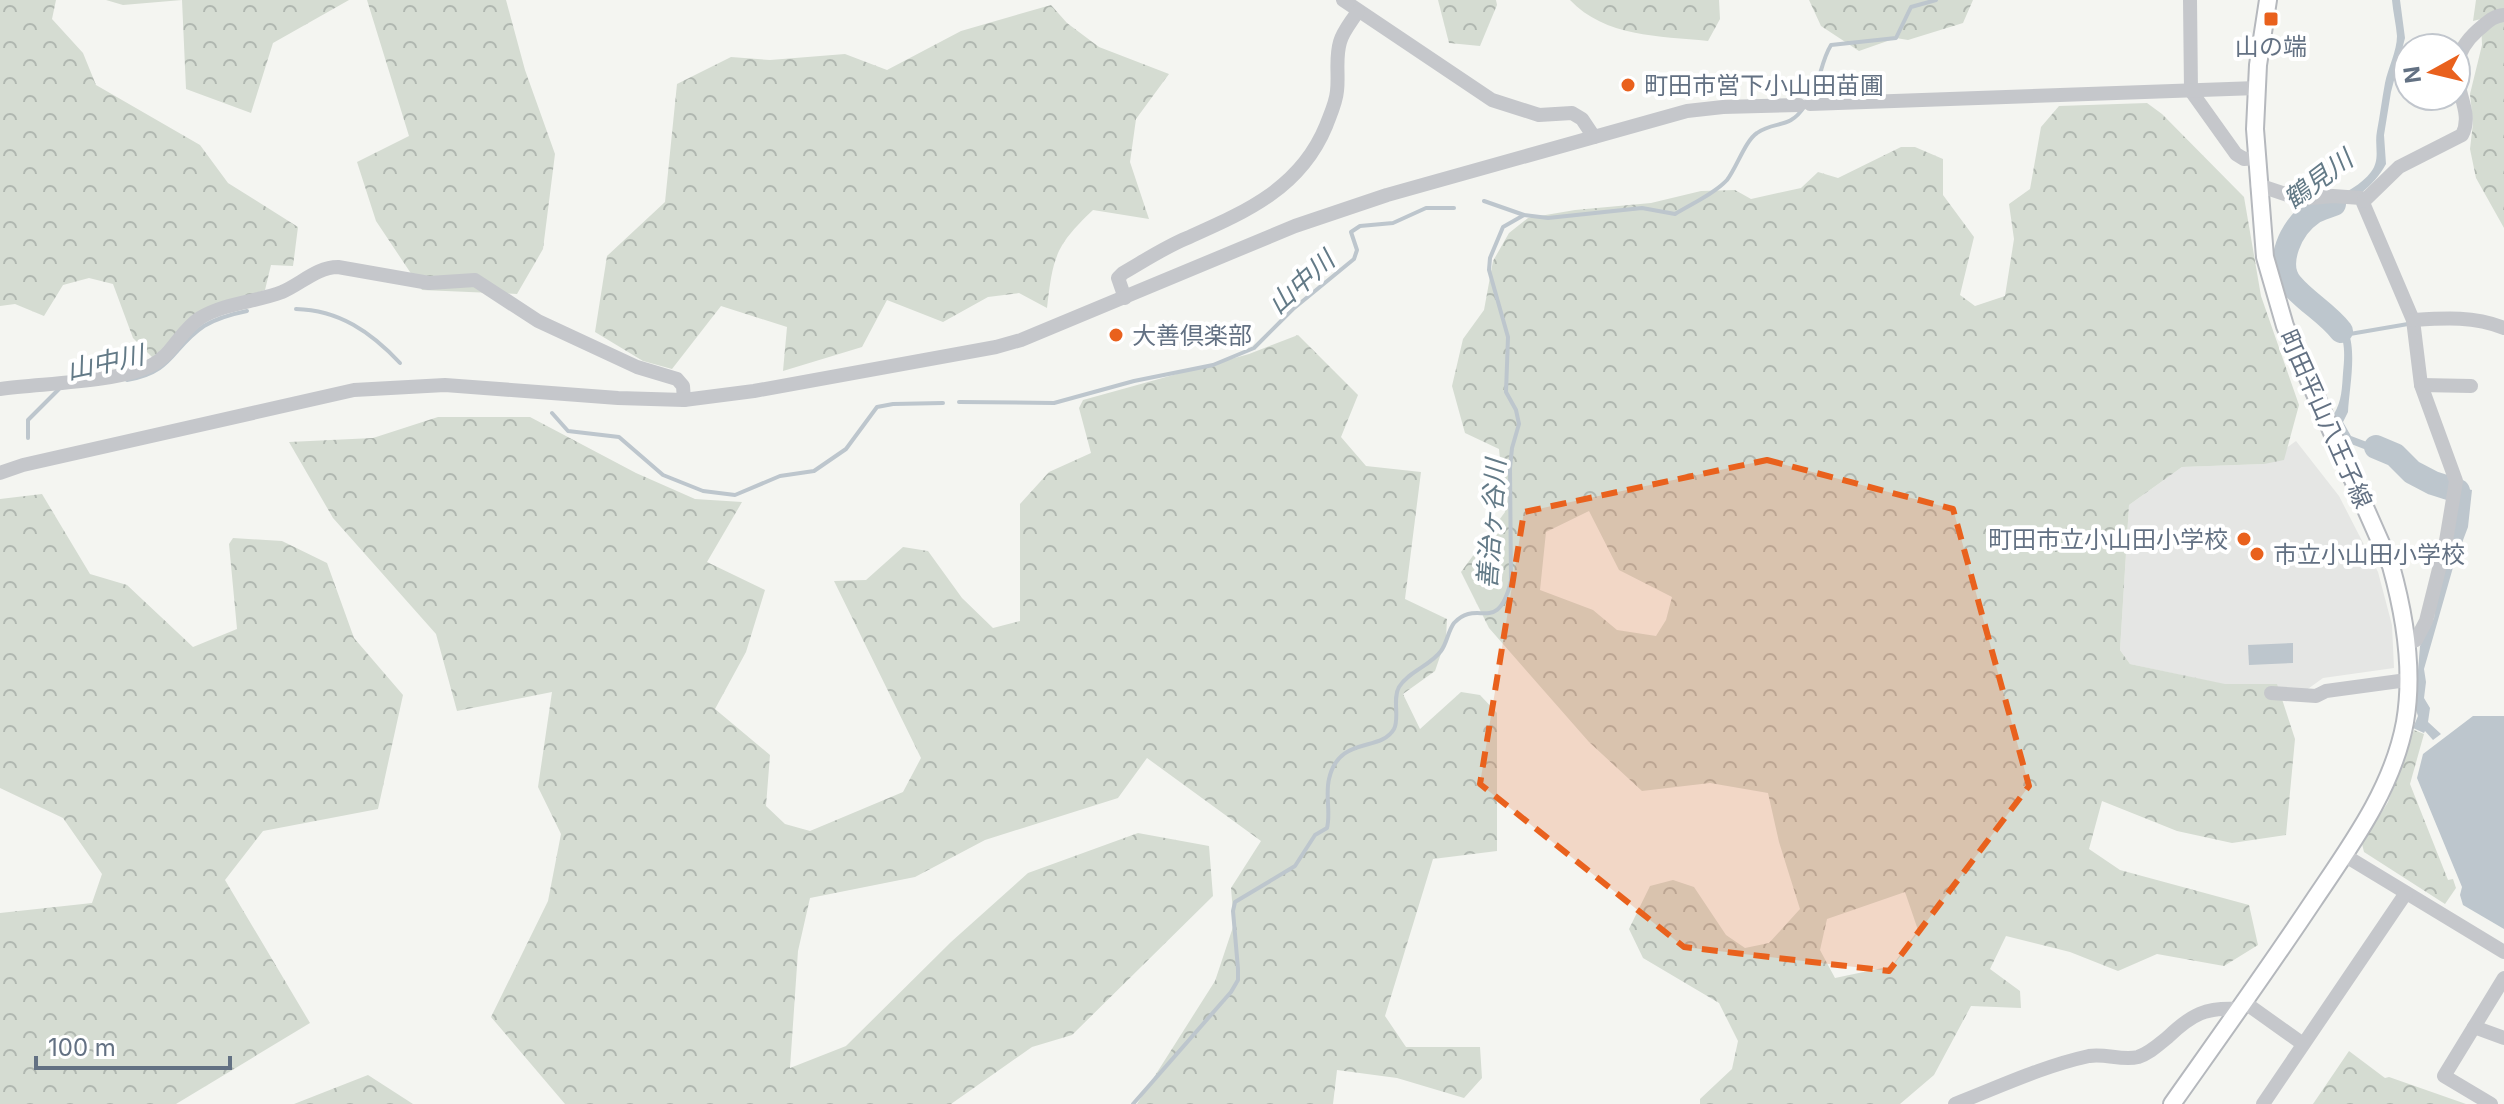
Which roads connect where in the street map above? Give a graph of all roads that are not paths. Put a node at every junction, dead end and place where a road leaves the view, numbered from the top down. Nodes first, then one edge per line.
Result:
1 (1343, 0) edge
2 (2190, 0) edge
3 (2268, 0) edge
4 (1358, 11) junction
5 (2504, 15) edge
6 (2257, 88) junction
7 (2191, 91) junction
8 (1594, 137) junction
9 (2256, 158) junction
10 (2258, 185) junction
11 (2362, 199) junction
12 (1125, 298) junction
13 (2413, 320) junction
14 (2504, 328) edge
15 (2421, 385) junction
16 (2471, 386) dead end
17 (0, 389) edge
18 (684, 400) junction
19 (0, 473) edge
20 (2407, 643) junction
21 (2407, 680) junction
22 (2271, 693) dead end
23 (2344, 855) junction
24 (2406, 893) junction
25 (2504, 952) edge
26 (2504, 978) edge
27 (2242, 1006) junction
28 (2474, 1027) junction
29 (2504, 1038) edge
30 (2303, 1044) junction
31 (1955, 1104) edge
32 (2172, 1104) edge
33 (2263, 1104) edge
34 (2491, 1104) edge

1 - 4 street
2 - 7 street
3 - 6 main road, 町田平山八王子線
4 - 8 street
4 - 12 street
5 - 11 street
6 - 7 street
6 - 9 main road, 町田平山八王子線
7 - 8 street
7 - 9 street
8 - 12 street
9 - 10 main road, 町田平山八王子線
10 - 11 street
10 - 20 main road, 町田平山八王子線
11 - 13 street
12 - 18 street
13 - 14 street
13 - 15 street
15 - 16 street
15 - 20 street
17 - 18 street
18 - 19 street
20 - 21 main road, 町田平山八王子線
21 - 22 street
21 - 23 main road, 町田平山八王子線
23 - 24 street
23 - 27 main road, 町田平山八王子線
24 - 25 street
24 - 30 street
26 - 28 street
27 - 30 street
27 - 31 street
27 - 32 main road, 町田平山八王子線
28 - 29 street
28 - 34 street
30 - 33 street

